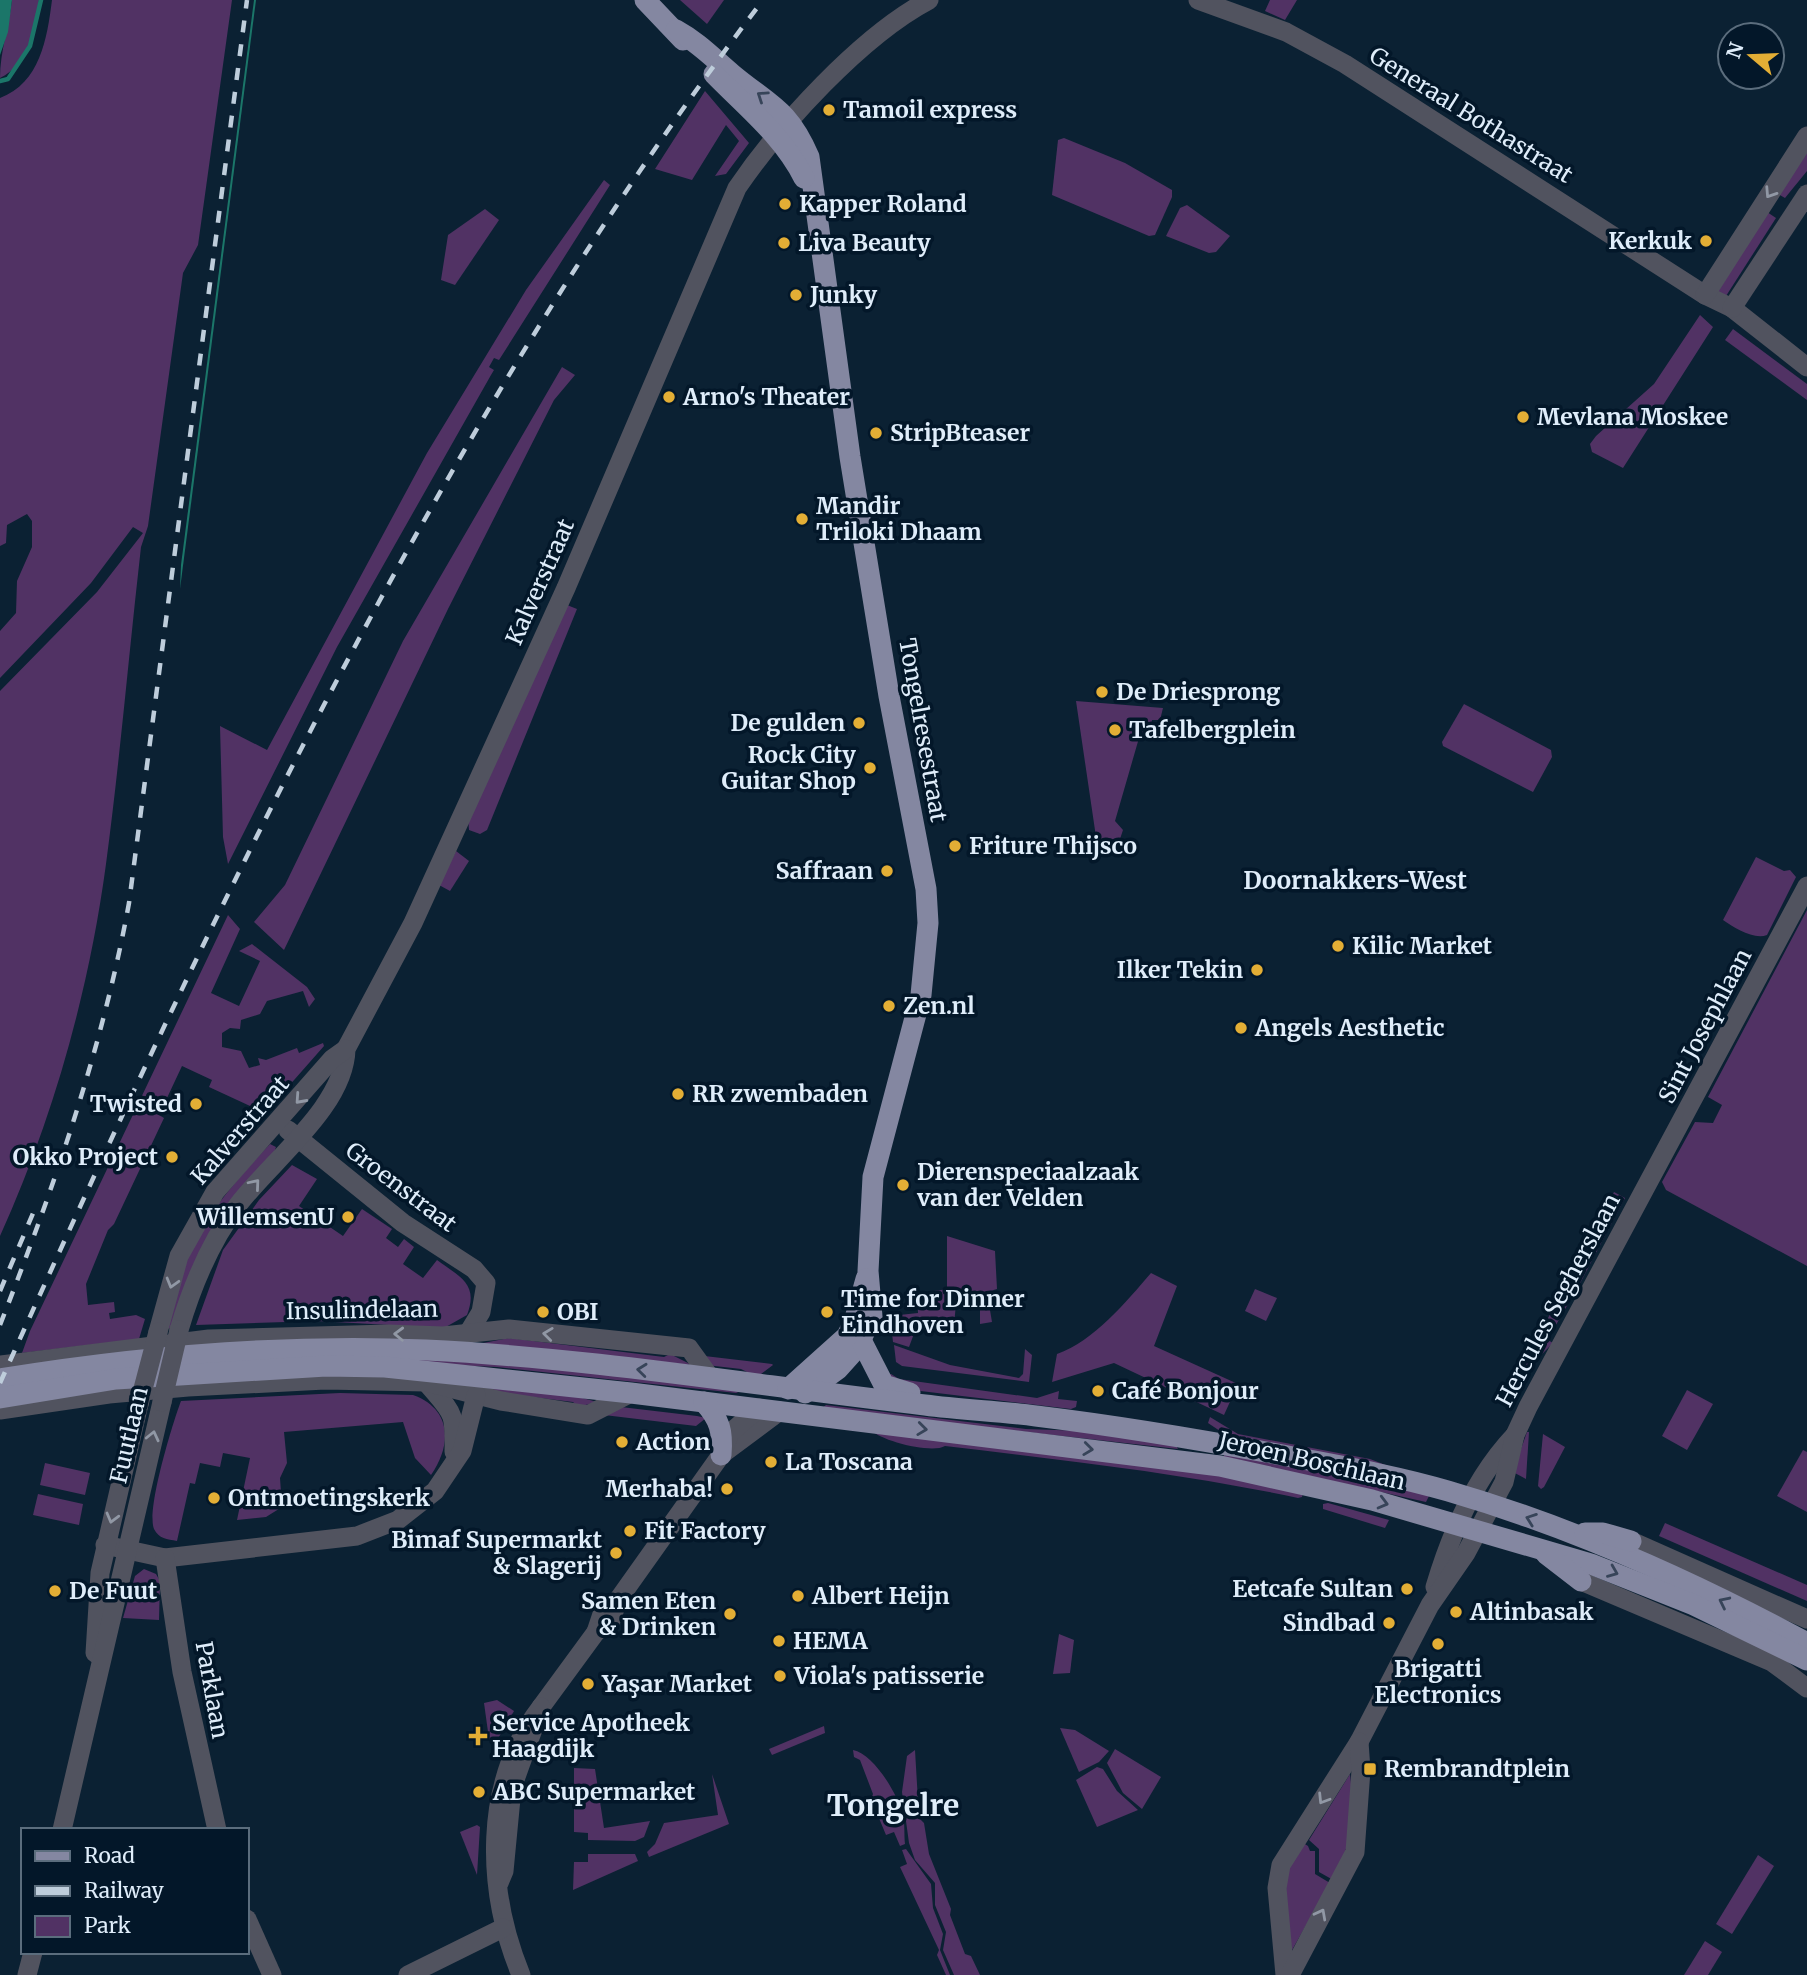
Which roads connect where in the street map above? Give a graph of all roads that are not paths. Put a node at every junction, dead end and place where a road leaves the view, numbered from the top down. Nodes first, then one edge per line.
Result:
1 (645, 0) edge
2 (929, 0) edge
3 (1198, 0) edge
4 (782, 128) junction
5 (1807, 136) edge
6 (1807, 194) edge
7 (1705, 295) junction
8 (1732, 308) junction
9 (1807, 367) edge
10 (1807, 886) edge
11 (346, 1049) junction
12 (279, 1122) junction
13 (297, 1138) junction
14 (1645, 1188) joint
15 (868, 1271) junction
16 (485, 1295) junction
17 (509, 1329) junction
18 (180, 1330) joint
19 (158, 1332) joint
20 (467, 1335) junction
21 (862, 1342) junction
22 (0, 1365) edge
23 (710, 1377) junction
24 (0, 1379) edge
25 (426, 1382) junction
26 (800, 1388) junction
27 (631, 1393) junction
28 (476, 1395) junction
29 (0, 1398) edge
30 (704, 1402) junction
31 (925, 1405) junction
32 (770, 1409) junction
33 (0, 1410) edge
34 (721, 1455) junction
35 (454, 1463) junction
36 (1482, 1502) junction
37 (1468, 1526) junction
38 (1566, 1532) junction
39 (1631, 1541) joint
40 (105, 1545) junction
41 (1536, 1546) junction
42 (127, 1550) junction
43 (165, 1558) junction
44 (1581, 1581) joint
45 (1807, 1619) edge
46 (1807, 1643) edge
47 (1807, 1660) edge
48 (1807, 1688) edge
49 (93, 1696) junction
50 (1359, 1742) junction
51 (62, 1828) edge
52 (217, 1828) edge
53 (248, 1921) edge
54 (503, 1928) junction
55 (32, 1954) edge
56 (27, 1975) edge
57 (272, 1975) edge
58 (408, 1975) edge
59 (521, 1975) edge
60 (1287, 1975) edge

1 - 4 main road, Tongelresestraat
2 - 4 street
3 - 7 street, Generaal Bothastraat
4 - 11 street, Kalverstraat
4 - 15 main road, Tongelresestraat
5 -> 7 street
6 - 8 street
7 - 8 street, Generaal Bothastraat
8 - 9 street, Generaal Bothastraat
10 - 14 street, Sint Josephlaan
11 -> 12 street, Kalverstraat
11 - 13 street, Kalverstraat
12 - 13 street, Groenstraat
12 -> 19 street, Kalverstraat
13 - 16 street, Groenstraat
18 -> 13 street, Kalverstraat
14 - 36 street, Hercules Segherslaan
15 - 21 main road, Tongelresestraat
15 - 26 main road, Tongelresestraat
16 - 17 street, Groenstraat
16 - 20 street
17 - 20 street, Insulindelaan
23 -> 17 street, Insulindelaan
42 -> 18 street, Fuutlaan, bridge
19 -> 40 street, Fuutlaan, bridge
20 -> 22 street, Insulindelaan
21 - 26 main road, Tongelresestraat
21 - 31 main road
23 -> 24 main road, Insulindelaan
23 - 26 main road, Insulindelaan
25 - 28 street
25 - 33 street
25 - 35 street
26 - 31 main road, Jeroen Boschlaan
26 - 32 main road, Tongelresestraat
27 - 28 street
27 - 29 main road
27 - 30 main road
28 - 35 street
30 - 32 main road
30 - 34 main road
31 - 36 main road, Jeroen Boschlaan
32 - 34 street, Tongelresestraat
32 -> 37 main road, Jeroen Boschlaan
34 - 54 street, Tongelresestraat
35 - 43 street
36 - 37 street, Hercules Segherslaan
38 -> 36 main road, Jeroen Boschlaan
37 - 41 main road, Jeroen Boschlaan
37 - 50 street, Hercules Segherslaan
38 - 39 main road
46 -> 38 main road, Jeroen Boschlaan
39 - 45 street
40 - 42 street
40 - 49 street, Fuutlaan
41 - 44 main road
41 -> 47 main road, Jeroen Boschlaan
42 - 43 street
42 - 49 street, Fuutlaan
43 - 52 street, Parklaan
44 - 48 street
49 - 51 street, Fuutlaan
60 -> 50 street
50 -> 60 street
53 - 57 street
54 - 58 street
54 - 59 street, Tongelresestraat
55 - 56 street

